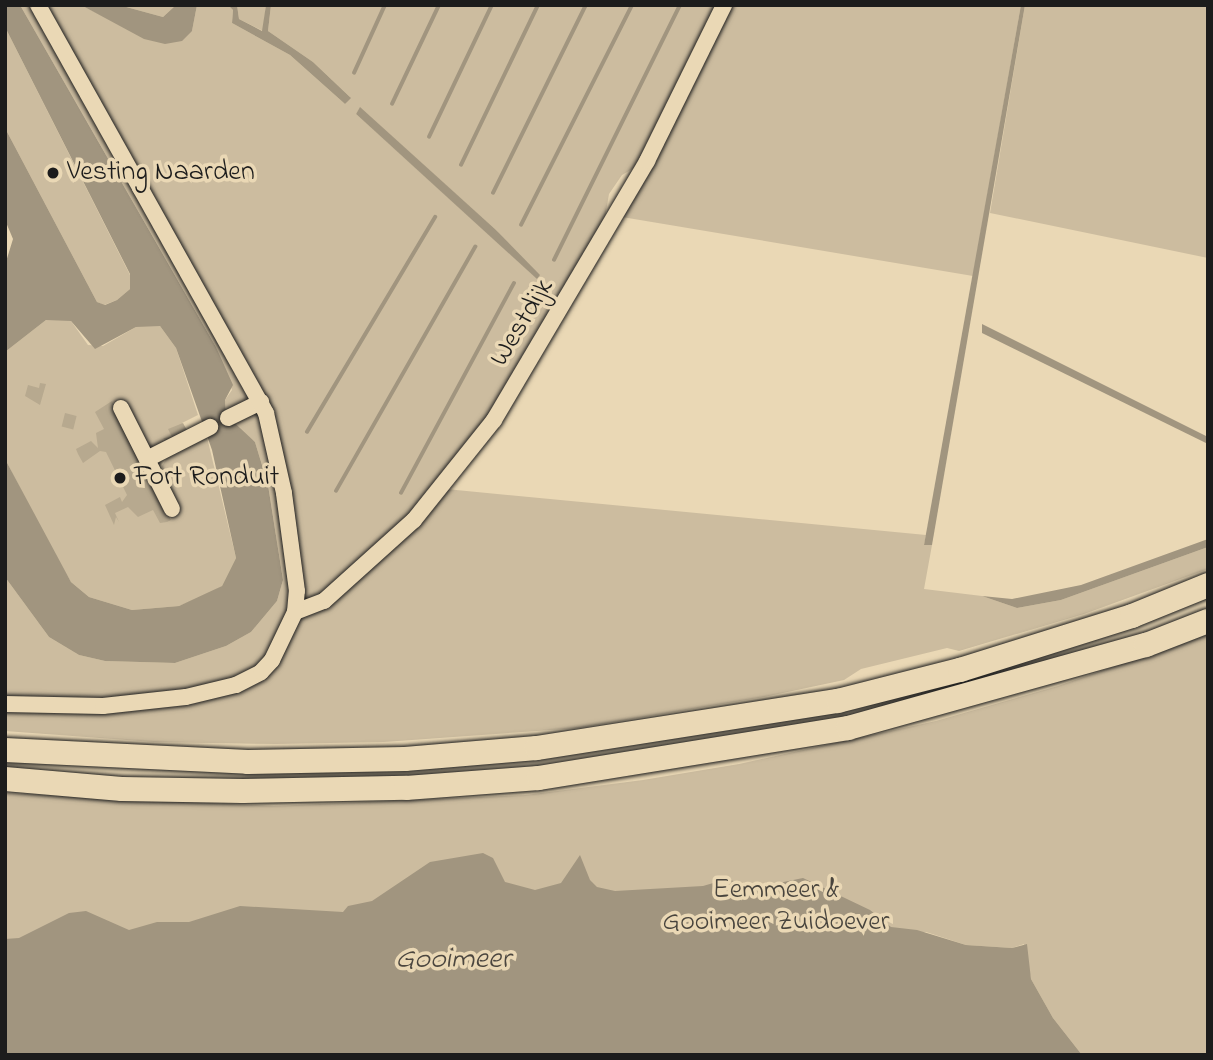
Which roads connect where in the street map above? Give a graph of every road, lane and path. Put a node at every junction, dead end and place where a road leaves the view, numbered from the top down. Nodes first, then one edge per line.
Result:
1 (38, 5) edge
2 (724, 5) edge
3 (261, 402) junction
4 (121, 408) dead end
5 (228, 418) dead end
6 (210, 427) dead end
7 (147, 459) junction
8 (172, 509) dead end
9 (1208, 585) edge
10 (295, 612) junction
11 (1208, 621) edge
12 (5, 704) edge
13 (5, 750) edge
14 (5, 779) edge

1 - 3 street
2 - 10 street, Westdijk
3 - 5 street
3 - 10 street
4 - 7 street
6 - 7 street
7 - 8 street
9 - 13 highway
10 - 12 street
11 - 14 highway

